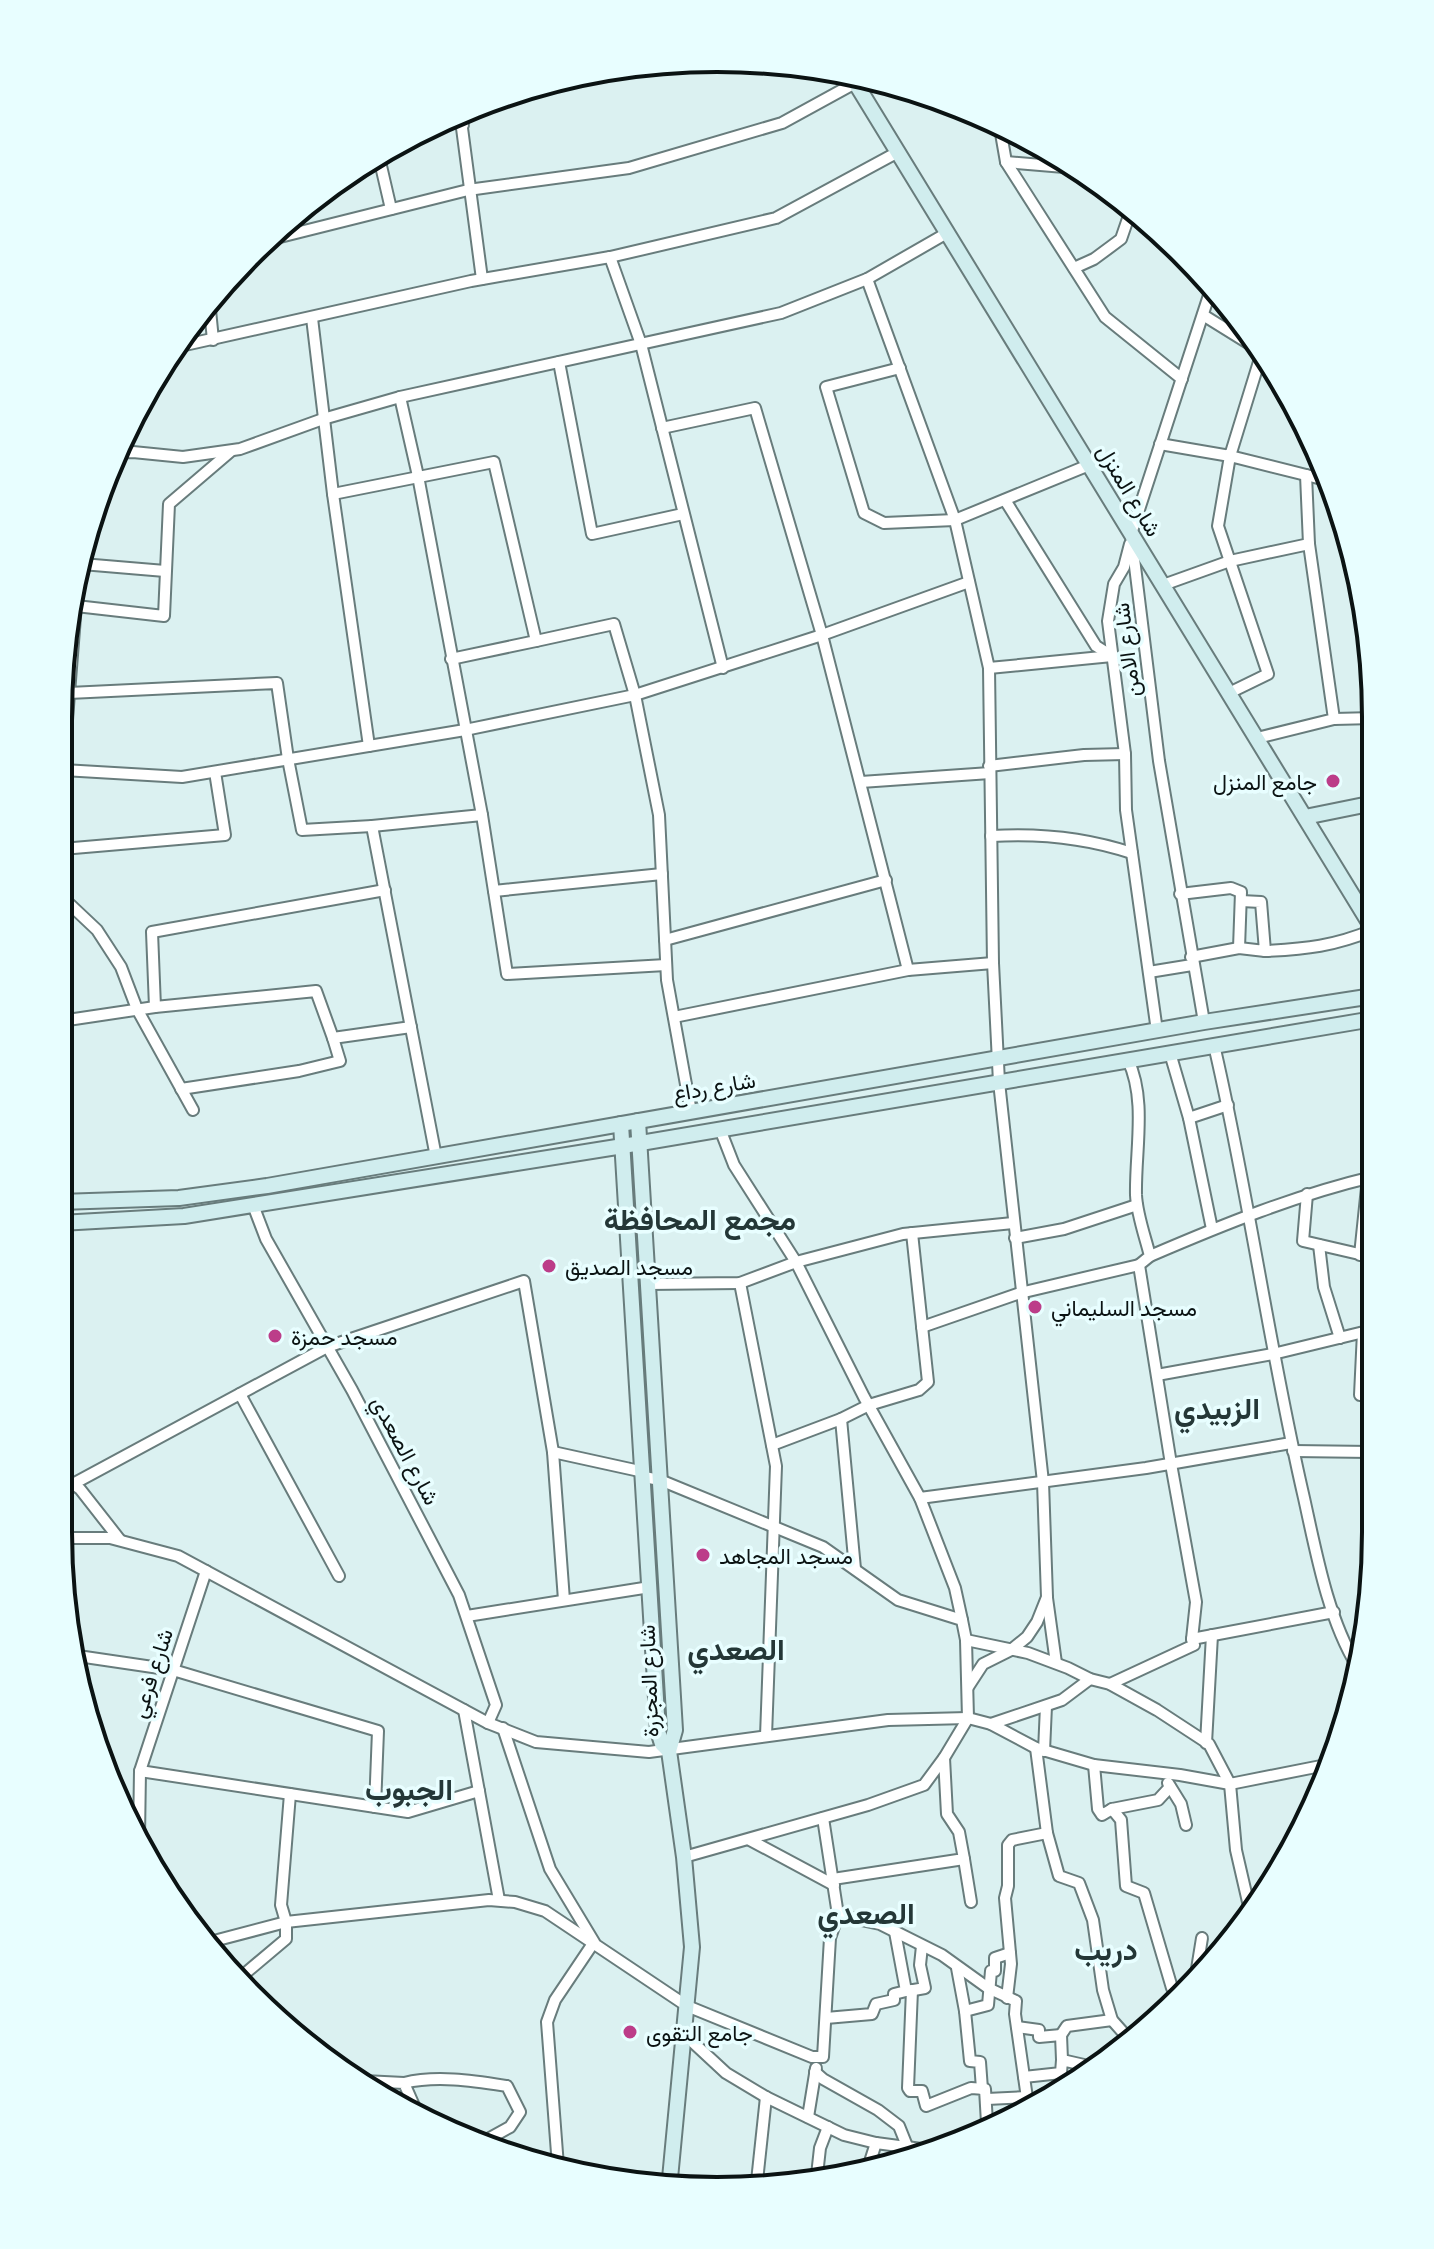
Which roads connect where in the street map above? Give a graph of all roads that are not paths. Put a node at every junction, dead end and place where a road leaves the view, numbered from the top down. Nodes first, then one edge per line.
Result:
1 (844, 84) edge
2 (857, 88) edge
3 (462, 125) edge
4 (1002, 139) edge
5 (898, 152) junction
6 (1006, 162) junction
7 (1052, 166) edge
8 (381, 167) edge
9 (468, 190) junction
10 (391, 209) junction
11 (1128, 220) edge
12 (947, 233) junction
13 (289, 235) edge
14 (610, 257) junction
15 (1074, 268) junction
16 (482, 279) junction
17 (867, 279) junction
18 (1208, 299) edge
19 (1203, 315) junction
20 (211, 317) edge
21 (312, 318) junction
22 (1237, 336) edge
23 (213, 340) junction
24 (191, 344) edge
25 (641, 344) junction
26 (559, 362) junction
27 (1257, 366) edge
28 (900, 368) junction
29 (1182, 379) junction
30 (400, 397) junction
31 (323, 419) junction
32 (662, 428) junction
33 (1160, 444) junction
34 (231, 450) junction
35 (129, 452) edge
36 (1230, 456) junction
37 (1089, 465) junction
38 (1306, 475) junction
39 (418, 476) junction
40 (1316, 477) edge
41 (333, 494) junction
42 (1005, 500) junction
43 (683, 514) junction
44 (955, 520) junction
45 (1132, 536) junction
46 (1309, 544) junction
47 (1230, 561) junction
48 (90, 565) edge
49 (165, 571) junction
50 (969, 582) junction
51 (1163, 585) junction
52 (82, 607) edge
53 (822, 635) junction
54 (536, 641) junction
55 (1112, 656) junction
56 (451, 659) junction
57 (723, 668) junction
58 (989, 668) junction
59 (73, 693) edge
60 (1229, 693) junction
61 (635, 695) junction
62 (1362, 718) edge
63 (1334, 719) junction
64 (465, 730) junction
65 (1257, 738) junction
66 (369, 746) junction
67 (1125, 754) junction
68 (288, 759) junction
69 (990, 769) junction
70 (72, 771) edge
71 (215, 772) junction
72 (861, 782) junction
73 (1362, 805) edge
74 (482, 815) junction
75 (1305, 817) junction
76 (372, 826) junction
77 (991, 836) junction
78 (72, 848) edge
79 (1132, 853) junction
80 (662, 874) junction
81 (886, 880) junction
82 (385, 890) junction
83 (494, 891) junction
84 (1180, 894) junction
85 (1241, 901) junction
86 (1362, 902) edge
87 (72, 906) edge
88 (1362, 934) edge
89 (665, 940) junction
90 (1239, 948) junction
91 (1265, 951) junction
92 (1192, 961) junction
93 (993, 963) junction
94 (666, 965) junction
95 (908, 970) junction
96 (1149, 972) junction
97 (1362, 998) edge
98 (155, 1007) junction
99 (137, 1009) junction
100 (674, 1017) junction
101 (72, 1019) edge
102 (1362, 1021) edge
103 (1204, 1022) junction
104 (411, 1027) junction
105 (1157, 1031) junction
106 (333, 1038) junction
107 (1214, 1045) junction
108 (1170, 1053) junction
109 (997, 1059) junction
110 (1128, 1060) junction
111 (999, 1082) junction
112 (181, 1089) junction
113 (1228, 1105) junction
114 (193, 1110) dead end
115 (691, 1112) junction
116 (1189, 1118) junction
117 (638, 1121) junction
118 (621, 1124) junction
119 (720, 1129) junction
120 (639, 1143) junction
121 (623, 1146) junction
122 (436, 1157) junction
123 (1362, 1179) edge
124 (1307, 1194) junction
125 (72, 1202) edge
126 (253, 1205) junction
127 (1137, 1205) junction
128 (1250, 1216) junction
129 (72, 1222) edge
130 (1013, 1223) junction
131 (1212, 1229) junction
132 (912, 1233) junction
133 (1015, 1238) junction
134 (1362, 1239) edge
135 (1319, 1245) junction
136 (1360, 1255) joint
137 (1150, 1256) junction
138 (796, 1262) junction
139 (1139, 1265) junction
140 (740, 1283) junction
141 (648, 1284) junction
142 (1020, 1293) junction
143 (922, 1327) junction
144 (1362, 1332) edge
145 (1340, 1338) junction
146 (327, 1347) junction
147 (1273, 1354) junction
148 (1157, 1375) junction
149 (1362, 1377) edge
150 (240, 1394) junction
151 (1360, 1395) dead end
152 (869, 1405) junction
153 (841, 1419) junction
154 (772, 1445) junction
155 (1292, 1447) junction
156 (1362, 1451) edge
157 (553, 1452) junction
158 (1171, 1464) junction
159 (644, 1475) junction
160 (660, 1480) junction
161 (1043, 1482) junction
162 (73, 1484) joint
163 (920, 1498) junction
164 (773, 1526) junction
165 (72, 1538) edge
166 (120, 1540) junction
167 (855, 1569) junction
168 (206, 1571) junction
169 (339, 1576) dead end
170 (650, 1587) junction
171 (1047, 1597) junction
172 (564, 1600) junction
173 (1334, 1612) junction
174 (467, 1616) junction
175 (962, 1620) junction
176 (1212, 1635) junction
177 (1192, 1639) junction
178 (966, 1640) junction
179 (1011, 1650) junction
180 (1351, 1652) edge
181 (84, 1657) edge
182 (1056, 1663) junction
183 (173, 1670) junction
184 (1090, 1679) junction
185 (1110, 1684) junction
186 (968, 1687) junction
187 (1046, 1706) junction
188 (464, 1710) junction
189 (968, 1718) junction
190 (488, 1723) junction
191 (991, 1724) junction
192 (503, 1728) junction
193 (766, 1736) junction
194 (1206, 1743) junction
195 (1040, 1750) junction
196 (669, 1751) junction
197 (944, 1758) junction
198 (1217, 1761) junction
199 (1094, 1765) junction
200 (1318, 1767) edge
201 (140, 1771) junction
202 (1162, 1773) junction
203 (1193, 1778) junction
204 (1230, 1784) junction
205 (1170, 1787) junction
206 (479, 1791) junction
207 (290, 1794) junction
208 (375, 1807) junction
209 (1112, 1809) junction
210 (139, 1818) edge
211 (823, 1818) junction
212 (1186, 1825) dead end
213 (1047, 1833) junction
214 (750, 1840) junction
215 (684, 1857) junction
216 (964, 1859) junction
217 (833, 1882) junction
218 (1247, 1898) edge
219 (499, 1900) junction
220 (971, 1902) dead end
221 (838, 1915) junction
222 (286, 1922) junction
223 (895, 1932) junction
224 (1202, 1938) dead end
225 (218, 1940) edge
226 (594, 1942) junction
227 (922, 1946) junction
228 (1010, 1953) junction
229 (1198, 1961) edge
230 (957, 1968) junction
231 (246, 1972) edge
232 (988, 1988) junction
233 (1172, 1988) dead end
234 (909, 1991) junction
235 (1007, 1998) junction
236 (687, 2006) junction
237 (965, 2011) junction
238 (826, 2018) junction
239 (1112, 2020) junction
240 (1017, 2027) junction
241 (1123, 2033) edge
242 (684, 2034) junction
243 (1061, 2035) junction
244 (812, 2057) junction
245 (1062, 2060) junction
246 (1081, 2064) edge
247 (815, 2072) junction
248 (1024, 2077) junction
249 (380, 2082) edge
250 (404, 2083) junction
251 (984, 2094) junction
252 (766, 2097) junction
253 (1027, 2097) edge
254 (411, 2100) edge
255 (1022, 2100) edge
256 (808, 2117) junction
257 (986, 2117) edge
258 (828, 2127) junction
259 (493, 2137) edge
260 (876, 2143) junction
261 (907, 2146) junction
262 (911, 2147) edge
263 (557, 2157) edge
264 (871, 2158) edge
265 (818, 2169) edge
266 (670, 2175) edge
267 (758, 2176) edge

1 - 9 street
2 - 5 street, شارع المنزل
3 - 9 street
4 - 6 street
5 - 12 street, شارع المنزل
5 - 14 street
6 - 7 street
6 - 15 street
8 - 10 street
9 - 10 street
9 - 16 street
10 - 13 street
11 - 15 street
12 - 17 street
12 - 37 street, شارع المنزل
14 - 16 street
14 - 25 street
15 - 29 street
16 - 21 street
17 - 25 street
17 - 28 street
18 - 19 street, شارع الامن
19 - 22 street
19 - 29 street, شارع الامن
20 - 23 street
21 - 23 street
21 - 31 street
23 - 24 street
25 - 26 street
25 - 32 street
26 - 30 street
26 - 43 street
27 - 36 street
28 - 44 street
28 - 44 street
29 - 33 street, شارع الامن
30 - 31 street
30 - 39 street
31 - 34 street
31 - 41 street
32 - 43 street
32 - 53 street
33 - 36 street
33 - 45 street, شارع الامن
34 - 35 street
34 - 49 street
36 - 38 street
36 - 47 street
37 - 42 street
37 - 45 street, شارع المنزل
38 - 40 street
38 - 46 street
39 - 41 street
39 - 54 street
39 - 56 street
41 - 66 street
42 - 44 street
42 - 55 street
43 - 57 street
44 - 50 street
45 - 51 street, شارع المنزل
45 - 55 street
45 - 84 street, شارع الامن
46 - 47 street
46 - 63 street
47 - 51 street
47 - 60 street
48 - 49 street
49 - 52 street
50 - 53 street
50 - 58 street
51 - 60 street, شارع المنزل
53 - 57 street
53 - 72 street
54 - 56 street
54 - 61 street
55 - 58 street
55 - 67 street
56 - 64 street
57 - 61 street
58 - 69 street
59 - 68 street
60 - 65 street, شارع المنزل
61 - 64 street
61 - 80 street
62 - 63 street
63 - 65 street
64 - 66 street
64 - 74 street
65 - 75 street, شارع المنزل
66 - 68 street
67 - 69 street
67 - 79 street
68 - 71 street
68 - 76 street
69 - 72 street
69 - 77 street
70 - 71 street
71 - 78 street
72 - 81 street
73 - 75 street
74 - 76 street
74 - 83 street
75 - 86 street, شارع المنزل
76 - 82 street
77 - 79 street
77 - 93 street
79 - 96 street
80 - 83 street
80 - 89 street
81 - 89 street
81 - 95 street
82 - 98 street
82 - 104 street
83 - 94 street
84 - 85 street
84 - 92 street, شارع الامن
85 - 90 street
85 - 91 street
87 - 99 street
88 - 91 street
89 - 94 street
90 - 91 street
90 - 92 street
92 - 96 street
92 - 103 street, شارع الامن
93 - 95 street
93 - 109 street
94 - 100 street
95 - 100 street
96 - 105 street
97 - 103 street, شارع رداع
98 - 99 street
98 - 106 street
99 - 101 street
99 - 112 street
100 - 115 street
102 - 107 street, شارع رداع
103 - 105 street, شارع رداع
104 - 106 street
104 - 122 street
105 - 109 street, شارع رداع
106 - 112 street
107 - 108 street, شارع رداع
107 - 113 street
108 - 110 street, شارع رداع
108 - 116 street
109 - 111 street
109 - 115 street, شارع رداع
110 - 111 street, شارع رداع
110 - 127 street
111 - 119 street, شارع رداع
111 - 130 street
112 - 114 street
113 - 116 street
113 - 128 street
115 - 117 street, شارع رداع
116 - 131 street
117 - 118 street, شارع رداع
117 - 120 street, شارع المجزرة
118 - 121 street, شارع المجزرة
118 - 122 street, شارع رداع
119 - 120 street, شارع رداع
119 - 138 street
120 - 121 street, شارع رداع
120 - 141 street, شارع المجزرة
121 - 126 street, شارع رداع
121 - 159 street, شارع المجزرة
122 - 125 street, شارع رداع
123 - 124 street
124 - 128 street
124 - 135 street
126 - 129 street, شارع رداع
126 - 146 street, شارع الصعدي
127 - 133 street
127 - 137 street
128 - 131 street
128 - 147 street
130 - 132 street
130 - 133 street
131 - 137 street
132 - 138 street
132 - 143 street
133 - 142 street
134 - 136 street
135 - 136 street
135 - 145 street
137 - 139 street
138 - 140 street
138 - 152 street
139 - 142 street
139 - 148 street
140 - 141 street
140 - 154 street
141 - 160 street, شارع المجزرة
142 - 143 street
142 - 161 street
143 - 152 street
144 - 145 street
145 - 147 street
146 - 150 street
146 - 157 street
146 - 174 street, شارع الصعدي
147 - 148 street
147 - 155 street
148 - 158 street
149 - 151 street
150 - 162 street
150 - 169 street
152 - 153 street
152 - 163 street
153 - 154 street
153 - 167 street
154 - 164 street
155 - 156 street
155 - 158 street
155 - 173 street
157 - 159 street
157 - 172 street
158 - 161 street
158 - 177 street
159 - 160 street
159 - 170 street, شارع المجزرة
160 - 164 street
160 - 196 street, شارع المجزرة
161 - 163 street
161 - 171 street
162 - 166 street
163 - 175 street
164 - 167 street
164 - 193 street
165 - 166 street
166 - 168 street
167 - 175 street
168 - 183 street, شارع فرعي
168 - 188 street
170 - 172 street
170 - 196 street, شارع المجزرة
171 - 179 street
171 - 182 street
172 - 174 street
173 - 176 street
173 - 180 street
174 - 190 street, شارع الصعدي
175 - 178 street
176 - 177 street
176 - 194 street
177 - 185 street
178 - 179 street
178 - 186 street
179 - 182 street
179 - 186 street
181 - 183 street
182 - 184 street
183 - 201 street, شارع فرعي
183 - 208 street
184 - 185 street
184 - 187 street
185 - 194 street
186 - 189 street
187 - 191 street
187 - 195 street
188 - 190 street
188 - 206 street
189 - 191 street
189 - 193 street
189 - 197 street
190 - 192 street
191 - 195 street
192 - 196 street
192 - 226 street
193 - 196 street
194 - 198 street
195 - 199 street
195 - 213 street
196 - 215 street
197 - 211 street
197 - 216 street
198 - 203 street
198 - 204 street
199 - 202 street
199 - 209 street
200 - 204 street
201 - 207 street
201 - 210 street, شارع فرعي
202 - 203 street
202 - 205 street
203 - 204 street
204 - 218 street
205 - 209 street
205 - 212 street
206 - 208 street
206 - 219 street
207 - 208 street
207 - 222 street
209 - 233 street
211 - 214 street
211 - 217 street
213 - 228 street
213 - 239 street
214 - 215 street
214 - 217 street
215 - 236 street
216 - 217 street
216 - 220 street
217 - 221 street
219 - 222 street
219 - 226 street
221 - 223 street
221 - 238 street
222 - 225 street
222 - 231 street
223 - 227 street
223 - 234 street
224 - 229 street
226 - 236 street
226 - 263 street
227 - 230 street
227 - 234 street
228 - 232 street
228 - 235 street
230 - 232 street
230 - 237 street
232 - 235 street
232 - 237 street
234 - 238 street
234 - 251 street
235 - 240 street
236 - 242 street
236 - 244 street
237 - 251 street
238 - 244 street
239 - 241 street
239 - 243 street
240 - 243 street
240 - 248 street
242 - 252 street
242 - 266 street
243 - 245 street
244 - 247 street
245 - 246 street
245 - 248 street
247 - 256 street
247 - 261 street
248 - 253 street
249 - 250 street
250 - 254 street
250 - 259 street
251 - 255 street
251 - 257 street
252 - 256 street
252 - 267 street
256 - 258 street
258 - 260 street
258 - 265 street
260 - 261 street
260 - 264 street
261 - 262 street

